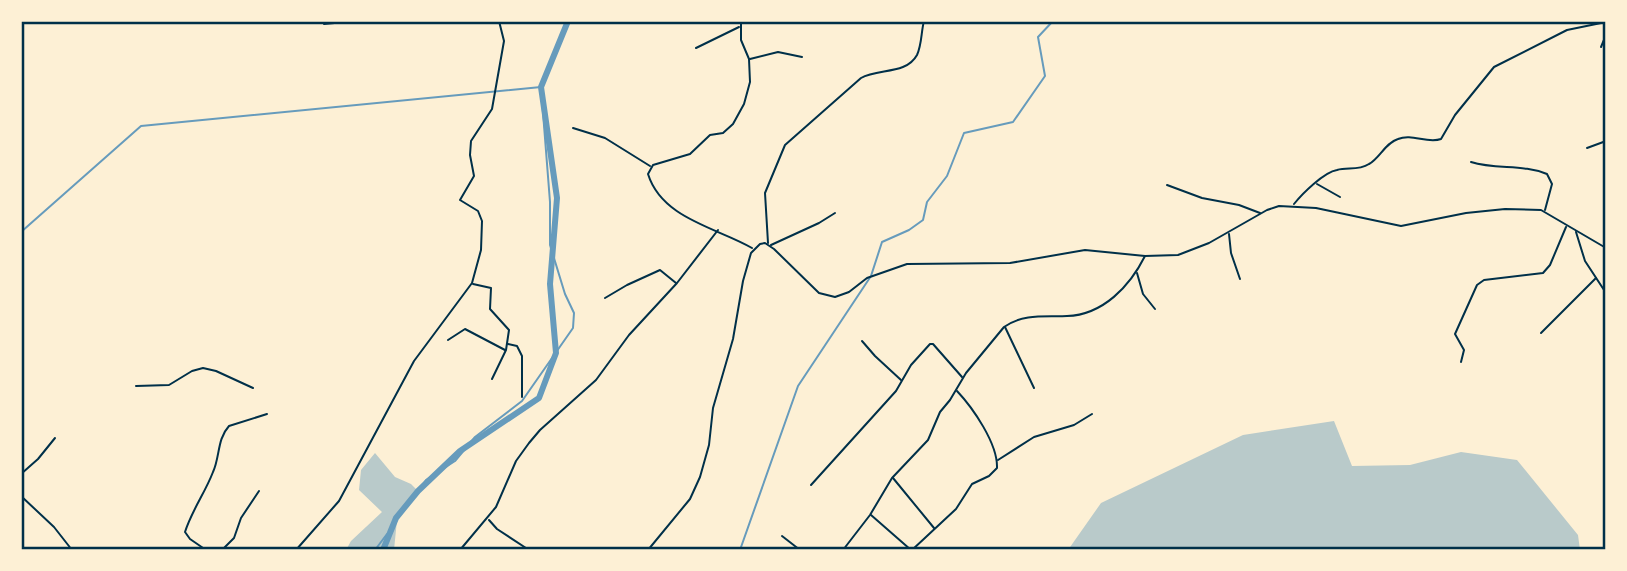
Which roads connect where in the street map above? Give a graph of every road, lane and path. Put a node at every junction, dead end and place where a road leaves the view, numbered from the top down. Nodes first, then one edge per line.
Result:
1 (356, 21) edge
2 (499, 21) edge
3 (741, 21) edge
4 (924, 21) edge
5 (1606, 22) edge
6 (324, 24) dead end
7 (740, 27) junction
8 (1606, 35) edge
9 (1601, 47) dead end
10 (696, 48) dead end
11 (802, 57) dead end
12 (749, 59) junction
13 (573, 128) dead end
14 (1606, 141) edge
15 (1587, 149) dead end
16 (1471, 162) dead end
17 (651, 166) junction
18 (1316, 183) junction
19 (1167, 185) dead end
20 (1340, 197) dead end
21 (1293, 206) junction
22 (1544, 211) junction
23 (835, 213) dead end
24 (1261, 214) junction
25 (1567, 226) junction
26 (718, 230) junction
27 (1576, 231) junction
28 (1229, 233) junction
29 (769, 245) junction
30 (753, 248) junction
31 (1606, 248) edge
32 (1145, 256) junction
33 (1137, 272) junction
34 (1596, 278) junction
35 (1240, 279) dead end
36 (472, 283) junction
37 (677, 283) junction
38 (1606, 293) edge
39 (605, 298) dead end
40 (1155, 309) dead end
41 (1004, 327) junction
42 (1541, 332) dead end
43 (448, 340) dead end
44 (862, 341) dead end
45 (507, 344) junction
46 (506, 351) junction
47 (1461, 362) dead end
48 (962, 378) junction
49 (492, 379) dead end
50 (901, 380) junction
51 (136, 386) dead end
52 (253, 388) dead end
53 (1034, 388) dead end
54 (956, 390) junction
55 (522, 397) dead end
56 (267, 414) dead end
57 (1092, 414) dead end
58 (55, 438) dead end
59 (997, 460) junction
60 (21, 474) edge
61 (892, 478) junction
62 (811, 485) dead end
63 (259, 491) dead end
64 (21, 496) edge
65 (870, 515) junction
66 (488, 519) junction
67 (934, 528) junction
68 (782, 537) dead end
69 (72, 550) edge
70 (206, 550) edge
71 (222, 550) edge
72 (296, 550) edge
73 (460, 550) edge
74 (529, 550) edge
75 (648, 550) edge
76 (800, 550) edge
77 (843, 550) edge
78 (912, 550) edge

1 - 6 street
2 - 36 street
3 - 7 street
4 - 29 street
5 - 18 street
7 - 10 street
7 - 12 street
8 - 9 street
11 - 12 street
12 - 17 street
13 - 17 street
14 - 15 street
16 - 22 street
17 - 26 street
18 - 20 street
18 - 21 street
19 - 24 street
21 - 22 street
21 - 24 street
22 - 25 street
23 - 29 street
24 - 28 street
25 - 27 street
25 - 47 street
26 - 30 street
26 - 37 street
27 - 31 street
27 - 34 street
28 - 32 street
28 - 35 street
29 - 30 street
29 - 32 street
30 - 75 street
32 - 33 street
33 - 40 street
33 - 41 street
34 - 38 street
34 - 42 street
36 - 45 street
36 - 72 street
37 - 39 street
37 - 66 street
41 - 48 street
41 - 53 street
43 - 46 street
44 - 50 street
45 - 46 street
45 - 55 street
46 - 49 street
48 - 50 street
48 - 54 street
50 - 62 street
51 - 52 street
54 - 59 street
54 - 61 street
56 - 70 street
57 - 59 street
58 - 60 street
59 - 67 street
61 - 65 street
61 - 67 street
63 - 71 street
64 - 69 street
65 - 77 street
65 - 78 street
66 - 73 street
66 - 74 street
67 - 78 street
68 - 76 street

